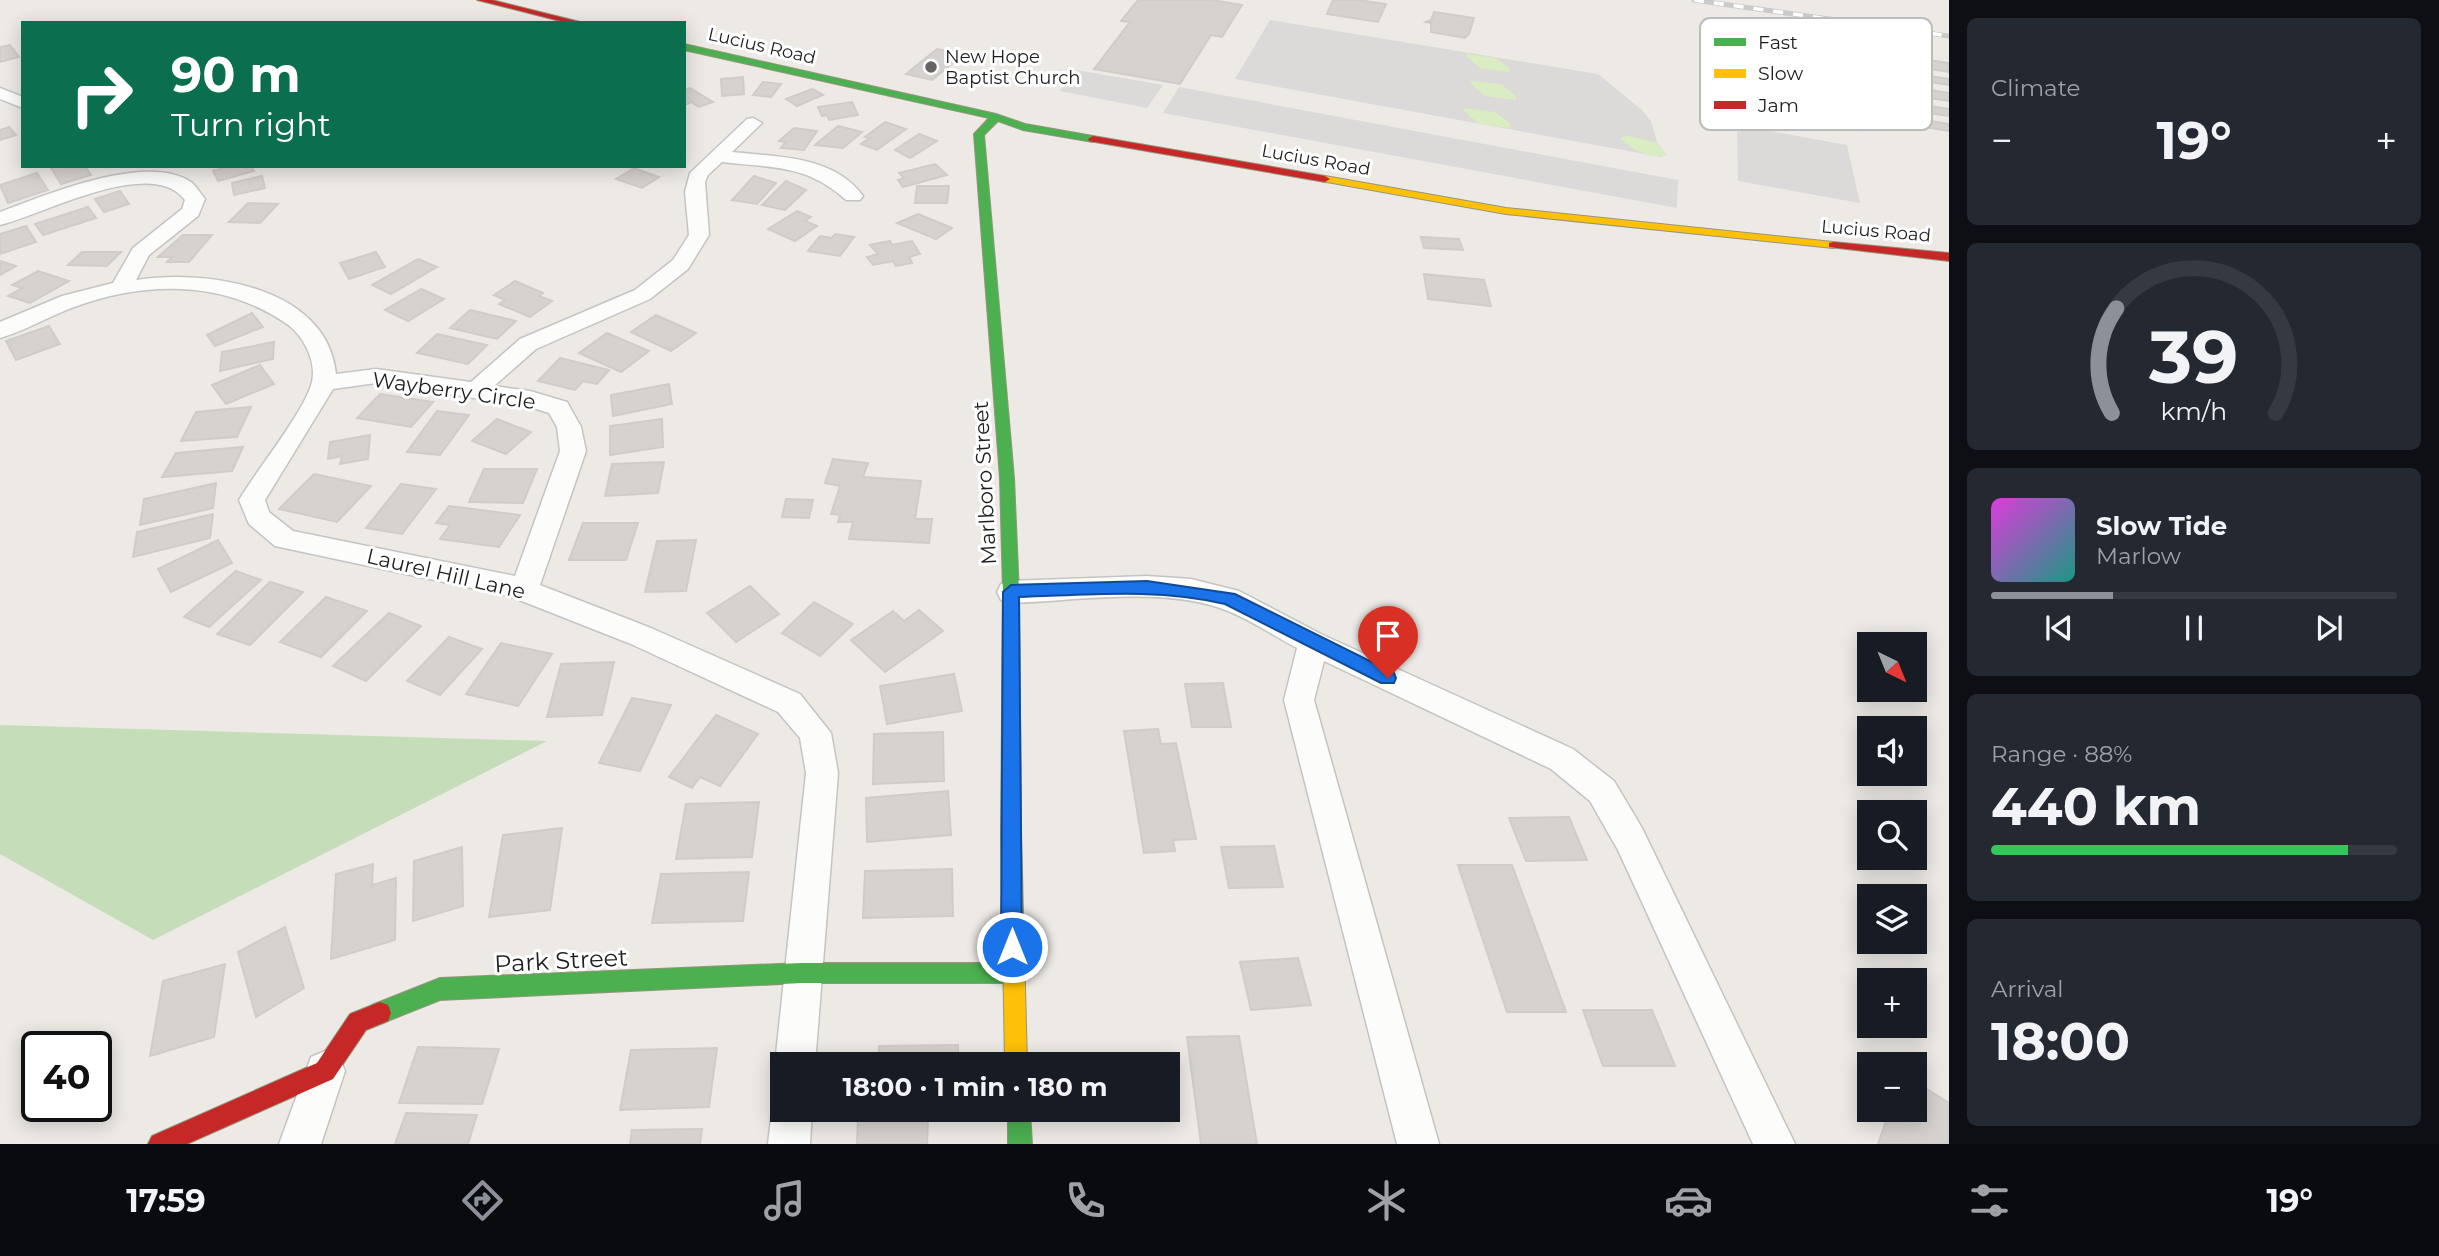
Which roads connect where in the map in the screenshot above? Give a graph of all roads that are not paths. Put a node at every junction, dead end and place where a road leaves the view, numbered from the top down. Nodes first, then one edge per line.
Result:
1 (481, 0) edge
2 (571, 21) edge
3 (686, 47) edge
4 (0, 93) edge
5 (21, 102) edge
6 (21, 104) edge
7 (0, 111) edge
8 (996, 117) junction
9 (753, 123) dead end
10 (721, 156) junction
11 (853, 196) dead end
12 (0, 219) edge
13 (1949, 257) edge
14 (122, 287) junction
15 (3, 324) edge
16 (324, 383) junction
17 (476, 391) junction
18 (524, 590) junction
19 (1011, 592) junction
20 (1313, 643) junction
21 (802, 973) junction
22 (1012, 974) junction
23 (796, 1052) edge
24 (1015, 1052) edge
25 (325, 1072) junction
26 (791, 1122) edge
27 (1019, 1122) edge
28 (160, 1144) edge
29 (300, 1144) edge
30 (789, 1144) edge
31 (1020, 1144) edge
32 (1418, 1144) edge
33 (1774, 1144) edge

1 - 2 street
3 - 8 street, Lucius Road
4 - 5 street
6 - 7 street
8 - 13 street, Lucius Road
8 - 19 street, Marlboro Street
9 - 10 street
10 - 11 street
10 - 17 street
12 - 14 street
14 - 15 street
14 - 16 street
16 - 17 street, Wayberry Circle
16 - 18 street, Laurel Hill Lane
17 - 18 street, Wayberry Circle
18 - 21 street, Laurel Hill Lane
19 - 20 street
19 - 22 street, Marlboro Street
20 - 32 street
20 - 33 street
21 - 22 street, Park Street
21 - 23 street, Laurel Hill Lane
21 - 25 street, Park Street
22 - 24 street, Marlboro Street
25 - 28 street
25 - 29 street
26 - 30 street
27 - 31 street

